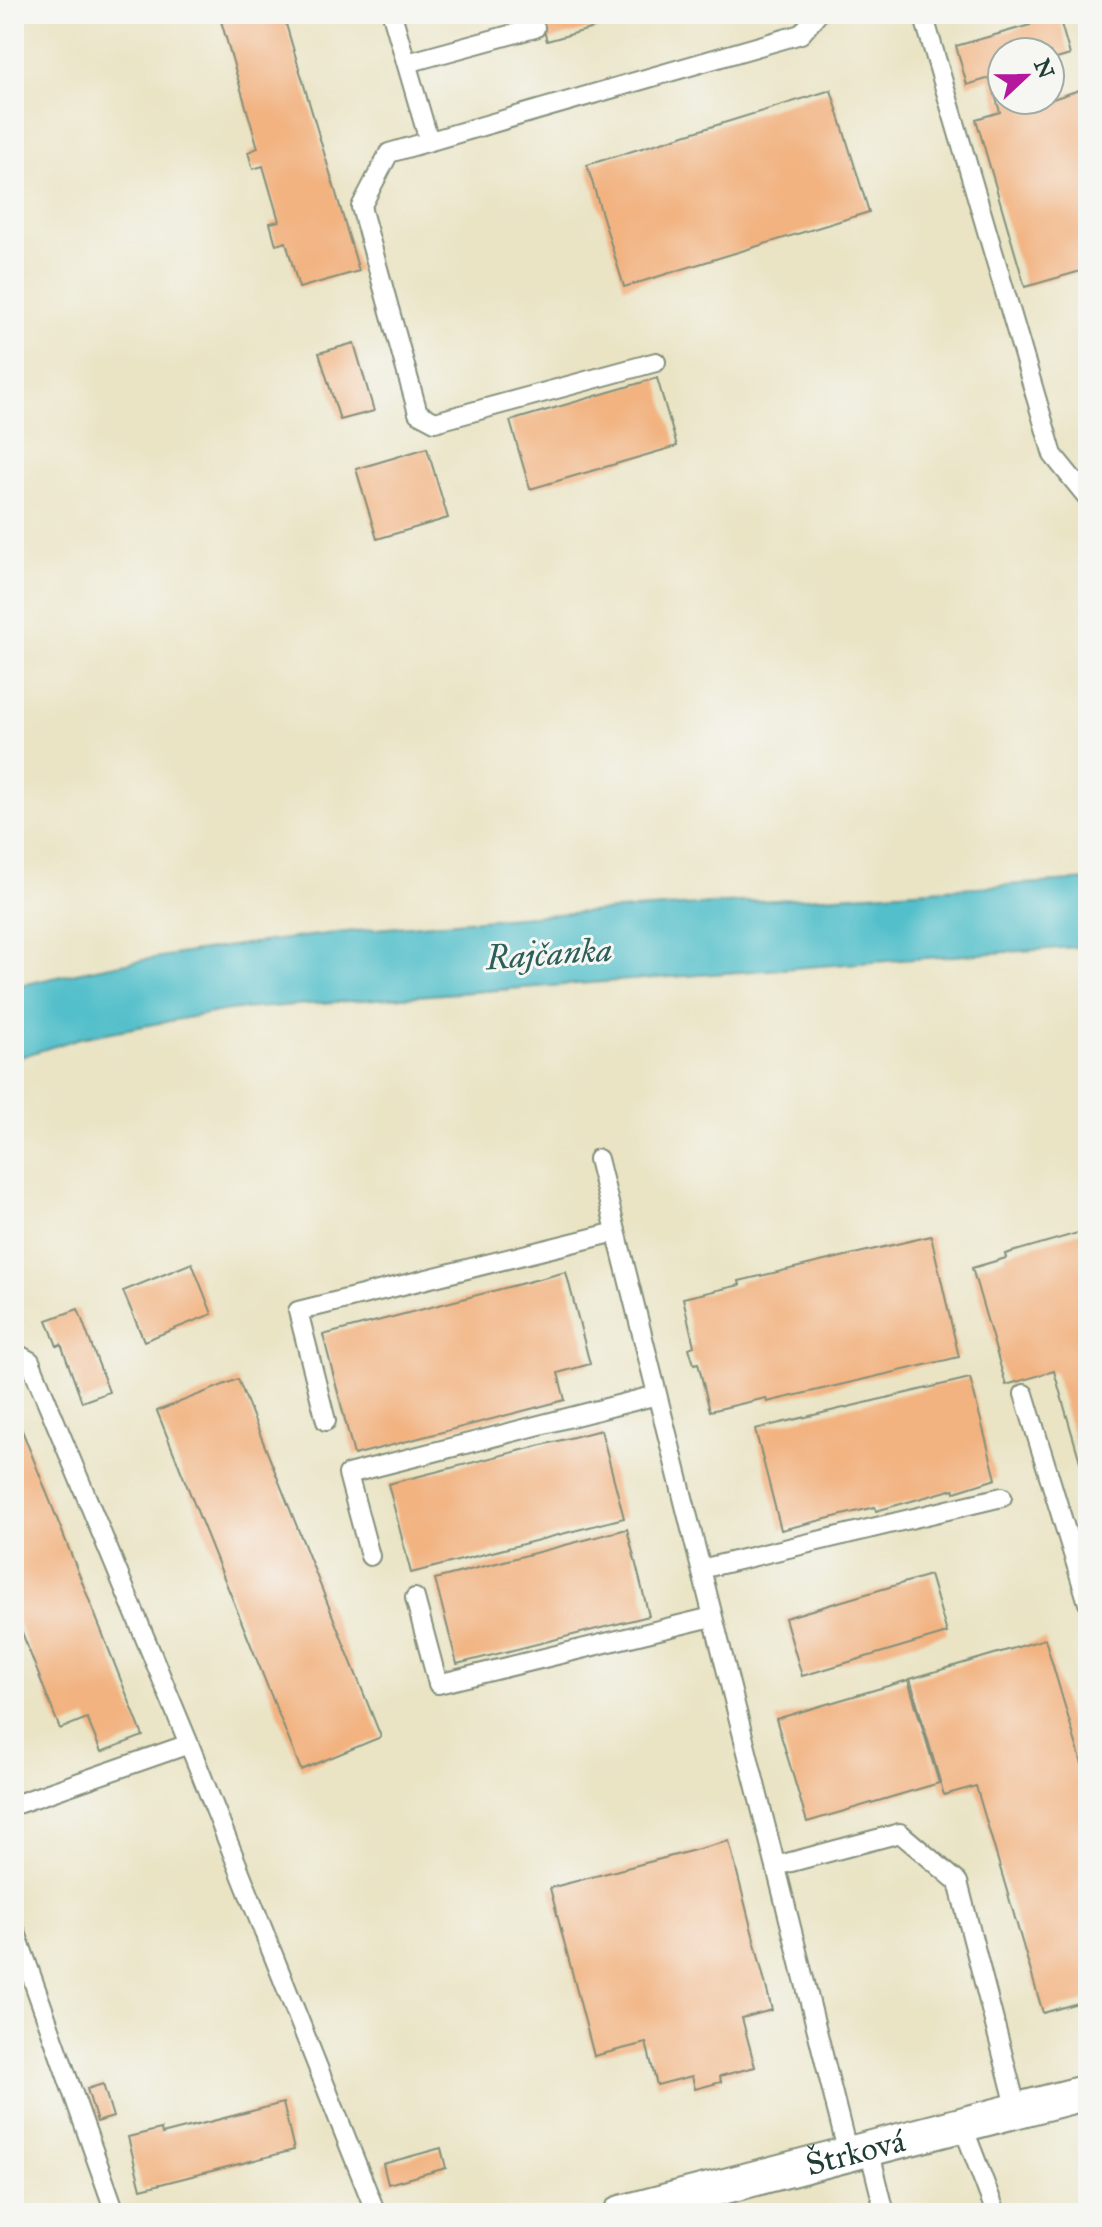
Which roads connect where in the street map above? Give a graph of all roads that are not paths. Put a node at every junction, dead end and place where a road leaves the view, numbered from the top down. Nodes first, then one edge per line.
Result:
1 (392, 14) edge
2 (818, 14) edge
3 (923, 14) edge
4 (535, 28) dead end
5 (407, 63) junction
6 (429, 141) junction
7 (656, 362) dead end
8 (1088, 498) edge
9 (598, 1159) dead end
10 (616, 1232) junction
11 (14, 1352) edge
12 (1024, 1394) dead end
13 (657, 1395) junction
14 (326, 1421) dead end
15 (1002, 1497) dead end
16 (370, 1556) dead end
17 (701, 1569) junction
18 (415, 1598) dead end
19 (1088, 1603) edge
20 (712, 1617) junction
21 (189, 1744) junction
22 (14, 1805) edge
23 (776, 1866) junction
24 (14, 1927) edge
25 (1088, 2092) edge
26 (1017, 2110) junction
27 (962, 2124) junction
28 (859, 2151) junction
29 (114, 2209) dead end
30 (376, 2213) edge
31 (621, 2213) edge
32 (885, 2213) edge
33 (996, 2213) edge

1 - 5 lane
2 - 6 lane
3 - 8 lane
4 - 5 lane
5 - 6 lane
6 - 7 lane
9 - 10 lane
10 - 13 lane
10 - 14 lane
11 - 21 lane
12 - 19 lane
13 - 16 lane
13 - 17 lane
15 - 17 lane
17 - 20 lane
18 - 20 lane
20 - 23 lane
21 - 22 lane
21 - 30 lane
23 - 26 lane
23 - 28 lane
24 - 29 lane
25 - 26 street, Štrková
26 - 27 street, Štrková
27 - 28 street, Štrková
27 - 33 lane
28 - 31 street, Štrková
28 - 32 lane

